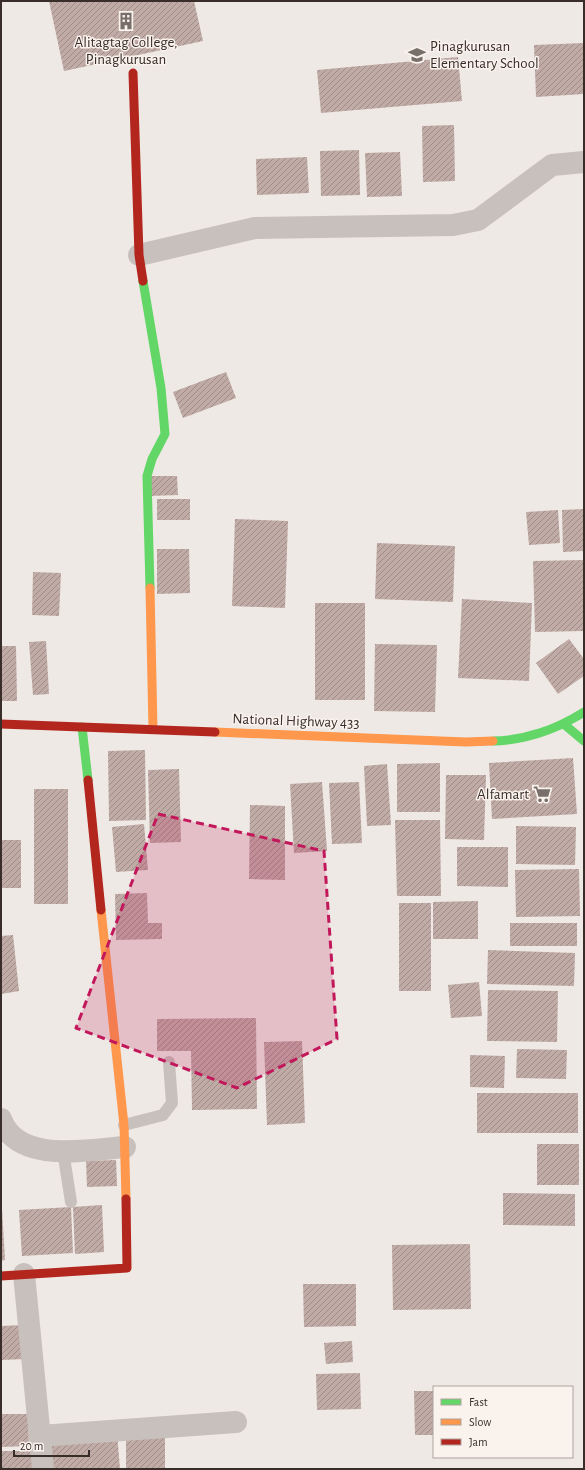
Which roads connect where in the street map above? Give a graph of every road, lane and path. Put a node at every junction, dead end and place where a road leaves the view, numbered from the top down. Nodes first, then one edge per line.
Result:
1 (133, 73) dead end
2 (584, 162) edge
3 (139, 255) junction
4 (584, 712) edge
5 (1, 724) edge
6 (565, 725) junction
7 (82, 727) junction
8 (153, 729) junction
9 (584, 741) edge
10 (169, 1062) dead end
11 (1, 1119) edge
12 (124, 1126) junction
13 (125, 1148) junction
14 (63, 1151) junction
15 (71, 1202) dead end
16 (24, 1274) junction
17 (1, 1276) edge
18 (236, 1422) dead end
19 (40, 1436) junction
20 (43, 1469) edge

1 - 3 street
2 - 3 street
3 - 8 street
4 - 6 street, National Highway 433
5 - 7 street, National Highway 433
6 - 8 street, National Highway 433
6 - 9 street
7 - 8 street, National Highway 433
7 - 12 street
10 - 12 lane
11 - 14 street
12 - 13 street
13 - 14 street
13 - 16 street
14 - 15 lane
16 - 17 street
16 - 19 street
18 - 19 street
19 - 20 street

